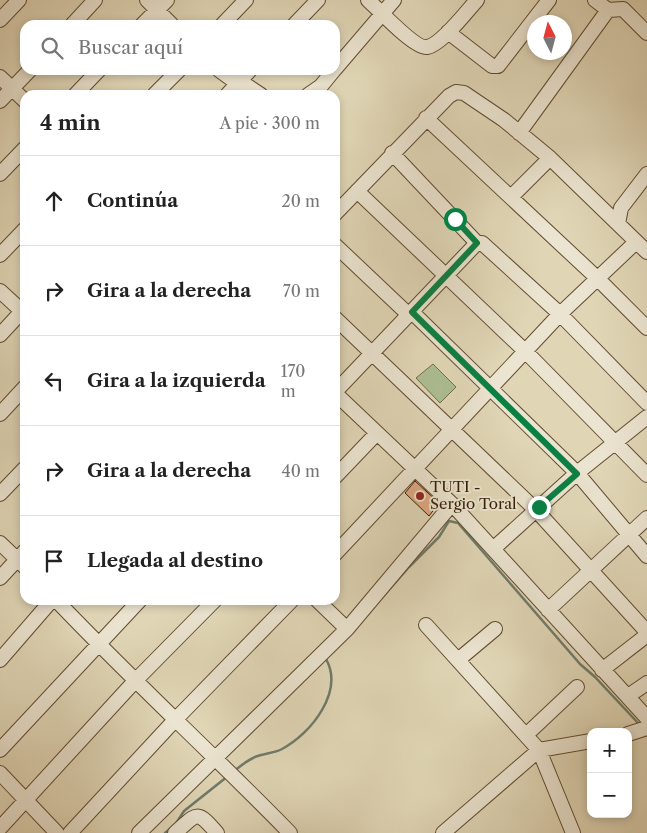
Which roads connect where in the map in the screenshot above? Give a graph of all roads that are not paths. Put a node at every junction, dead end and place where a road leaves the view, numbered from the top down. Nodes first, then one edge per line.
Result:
1 (19, 0) edge
2 (95, 0) edge
3 (246, 0) edge
4 (318, 0) edge
5 (368, 0) edge
6 (394, 0) edge
7 (477, 0) edge
8 (549, 0) edge
9 (595, 0) edge
10 (157, 3) edge
11 (608, 10) junction
12 (382, 13) junction
13 (0, 20) edge
14 (77, 20) edge
15 (145, 20) edge
16 (169, 20) edge
17 (227, 20) edge
18 (299, 20) edge
19 (448, 32) junction
20 (647, 33) edge
21 (340, 64) edge
22 (25, 75) edge
23 (94, 75) edge
24 (174, 75) edge
25 (227, 75) edge
26 (245, 75) edge
27 (331, 75) edge
28 (0, 77) edge
29 (239, 82) junction
30 (12, 89) junction
31 (80, 90) edge
32 (159, 90) edge
33 (232, 90) edge
34 (253, 90) edge
35 (315, 90) edge
36 (20, 96) edge
37 (0, 101) edge
38 (426, 118) junction
39 (519, 133) junction
40 (20, 153) edge
41 (392, 153) junction
42 (550, 158) junction
43 (0, 174) edge
44 (647, 174) edge
45 (357, 191) junction
46 (511, 197) junction
47 (340, 209) edge
48 (618, 224) junction
49 (20, 234) edge
50 (636, 242) junction
51 (477, 243) junction
52 (340, 249) edge
53 (647, 252) edge
54 (0, 255) edge
55 (445, 276) junction
56 (597, 278) junction
57 (0, 291) edge
58 (20, 308) edge
59 (411, 313) junction
60 (560, 314) junction
61 (20, 315) edge
62 (340, 322) edge
63 (647, 328) edge
64 (0, 335) edge
65 (525, 351) junction
66 (373, 352) junction
67 (340, 387) edge
68 (490, 389) junction
69 (20, 393) edge
70 (340, 397) edge
71 (647, 403) edge
72 (0, 414) edge
73 (647, 417) edge
74 (452, 429) junction
75 (377, 433) junction
76 (615, 441) junction
77 (414, 468) junction
78 (340, 472) edge
79 (20, 473) edge
80 (577, 474) junction
81 (647, 475) edge
82 (0, 494) edge
83 (452, 504) junction
84 (536, 510) junction
85 (647, 518) edge
86 (628, 534) junction
87 (0, 543) edge
88 (340, 549) edge
89 (493, 549) junction
90 (647, 556) edge
91 (20, 557) edge
92 (20, 561) edge
93 (591, 568) junction
94 (0, 578) edge
95 (50, 605) edge
96 (59, 605) edge
97 (135, 605) edge
98 (210, 605) edge
99 (287, 605) edge
100 (322, 605) edge
101 (548, 610) junction
102 (426, 625) dead end
103 (347, 629) junction
104 (495, 629) dead end
105 (647, 633) edge
106 (98, 644) junction
107 (0, 660) edge
108 (458, 660) junction
109 (602, 670) junction
110 (135, 682) junction
111 (647, 683) edge
112 (577, 687) dead end
113 (628, 696) junction
114 (647, 718) edge
115 (174, 721) junction
116 (647, 728) edge
117 (632, 733) edge
118 (526, 735) junction
119 (587, 742) edge
120 (0, 750) edge
121 (540, 750) junction
122 (216, 758) junction
123 (0, 773) edge
124 (26, 800) junction
125 (0, 828) edge
126 (57, 833) edge
127 (70, 833) edge
128 (139, 833) edge
129 (175, 833) edge
130 (217, 833) edge
131 (290, 833) edge
132 (443, 833) edge
133 (573, 833) edge

1 - 13 street
2 - 14 street
3 - 17 street
4 - 18 street
5 - 12 street
6 - 12 street
7 - 19 street
8 - 19 street
9 - 11 street
10 - 15 street
10 - 16 street
11 - 20 street
11 - 39 street
12 - 19 street
12 - 21 street
22 - 30 street
23 - 31 street
24 - 32 street
25 - 29 street
26 - 29 street
27 - 35 street
28 - 30 street
29 - 33 street
29 - 34 street
30 - 36 street
30 - 37 street
38 - 39 street
38 - 41 street
38 - 46 street
39 - 42 street
40 - 43 street
41 - 45 street
41 - 51 street
42 - 46 street
42 - 48 street
44 - 48 street
45 - 47 street
45 - 55 street
46 - 56 street
48 - 50 street
49 - 54 street
50 - 53 street
50 - 56 street
51 - 55 street
51 - 60 street
52 - 59 street
55 - 59 street
55 - 65 street
56 - 60 street
56 - 63 street
57 - 58 street
59 - 66 street
59 - 68 street
60 - 65 street
60 - 71 street
61 - 64 street
62 - 66 street
65 - 68 street
65 - 76 street
66 - 67 street
66 - 74 street
68 - 74 street
68 - 80 street
69 - 72 street
70 - 75 street
73 - 76 street
74 - 77 street
74 - 84 street
75 - 77 street
75 - 78 street
76 - 80 street
76 - 81 street
77 - 83 street
77 - 88 street
79 - 82 street
80 - 84 street
80 - 86 street
83 - 89 street
83 - 103 street
84 - 89 street
84 - 93 street
85 - 86 street
86 - 90 street
86 - 93 street
87 - 91 street
89 - 101 street
92 - 94 street
93 - 101 street
93 - 105 street
95 - 107 street
96 - 106 street
97 - 106 street
98 - 110 street
99 - 115 street
100 - 103 street
101 - 109 street
102 - 108 street
103 - 122 street
104 - 108 street
105 - 109 street
106 - 110 street
106 - 120 street
108 - 118 street
109 - 113 street
110 - 115 street
110 - 124 street
111 - 113 street
112 - 118 street
113 - 114 street
115 - 122 street
115 - 127 street
116 - 117 street
118 - 121 street
119 - 121 street
121 - 132 street
121 - 133 street
122 - 128 street
122 - 131 street
123 - 124 street
124 - 125 street
124 - 126 street
129 - 130 street

